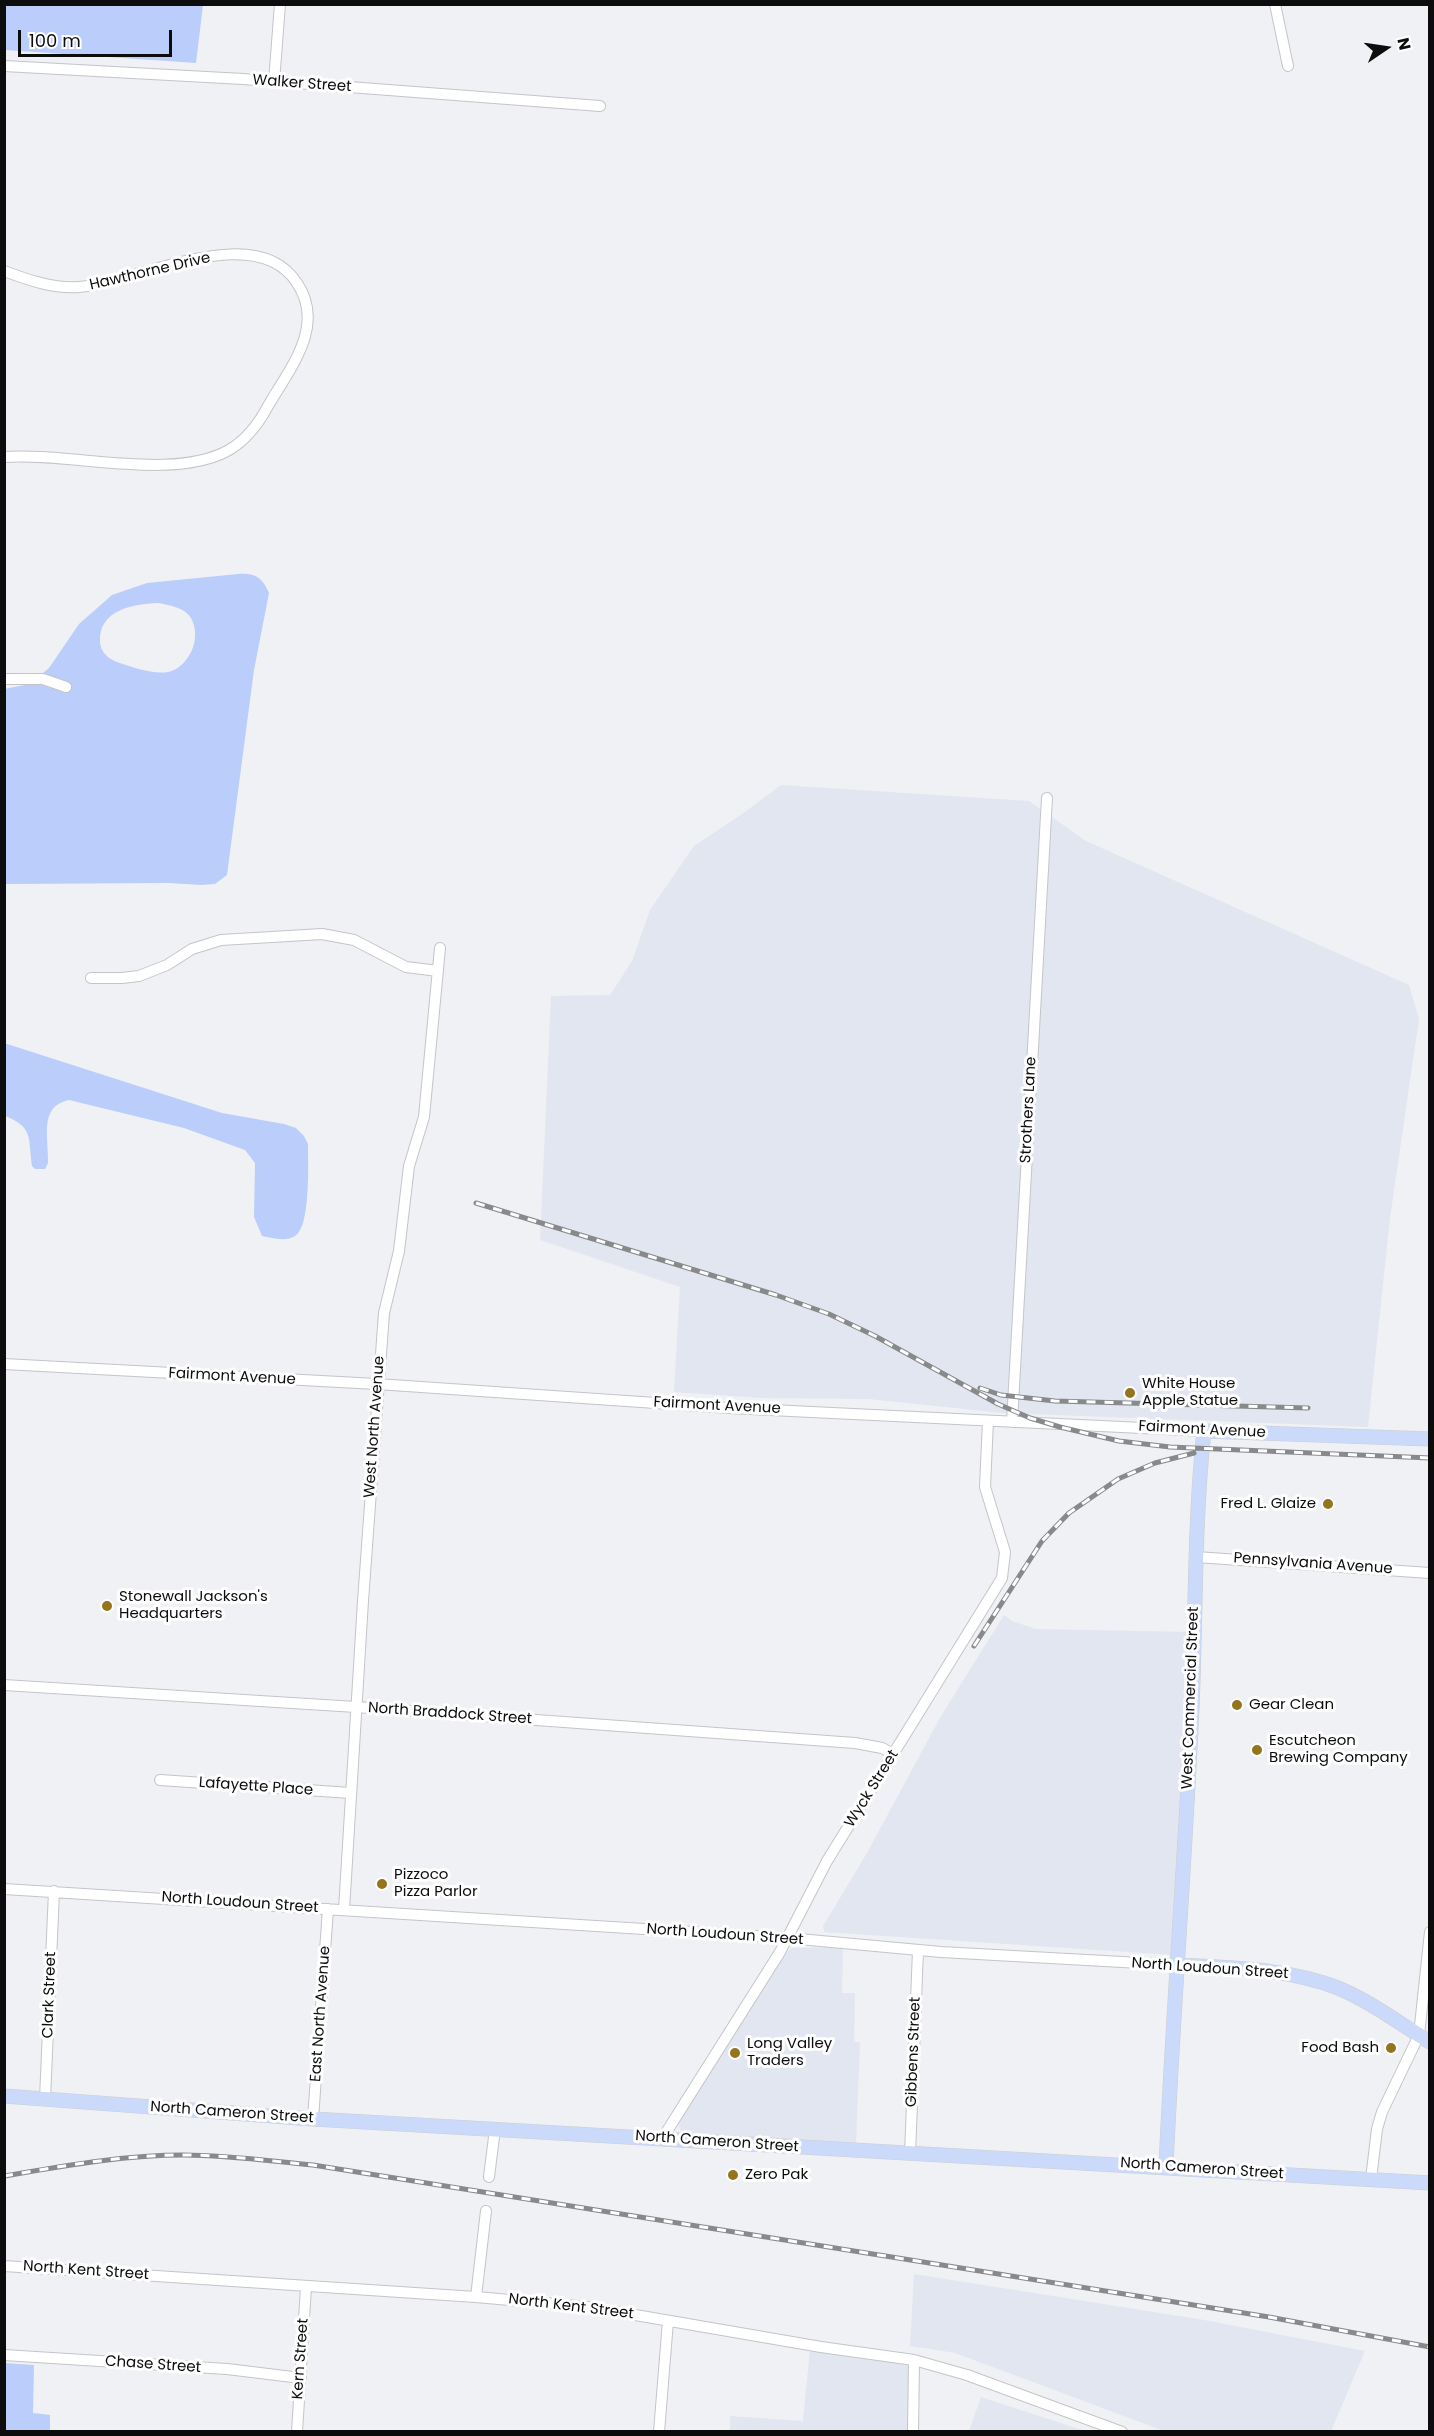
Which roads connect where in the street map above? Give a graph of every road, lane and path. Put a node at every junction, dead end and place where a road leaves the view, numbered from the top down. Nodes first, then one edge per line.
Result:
1 (280, 4) edge
2 (1275, 4) edge
3 (4, 66) edge
4 (1288, 66) dead end
5 (274, 82) junction
6 (600, 106) dead end
7 (4, 271) edge
8 (4, 458) edge
9 (4, 679) edge
10 (66, 687) dead end
11 (1047, 798) dead end
12 (440, 948) dead end
13 (438, 971) junction
14 (91, 978) dead end
15 (4, 1364) edge
16 (377, 1384) junction
17 (988, 1421) junction
18 (1012, 1422) junction
19 (1204, 1431) junction
20 (1430, 1439) edge
21 (1196, 1557) junction
22 (1430, 1573) edge
23 (4, 1685) edge
24 (356, 1707) junction
25 (893, 1754) junction
26 (160, 1780) dead end
27 (351, 1793) junction
28 (4, 1889) edge
29 (54, 1891) junction
30 (328, 1909) junction
31 (345, 1910) junction
32 (1430, 1932) edge
33 (788, 1938) junction
34 (918, 1950) junction
35 (1177, 1965) junction
36 (1424, 2039) edge
37 (4, 2096) edge
38 (45, 2099) junction
39 (313, 2119) junction
40 (495, 2129) junction
41 (662, 2139) junction
42 (910, 2154) junction
43 (1166, 2166) junction
44 (489, 2176) dead end
45 (1371, 2180) junction
46 (1430, 2183) edge
47 (486, 2211) dead end
48 (4, 2266) edge
49 (306, 2287) junction
50 (476, 2297) junction
51 (668, 2321) junction
52 (4, 2355) edge
53 (914, 2360) junction
54 (301, 2378) junction
55 (297, 2432) edge
56 (659, 2432) edge
57 (913, 2432) edge
58 (1122, 2432) edge

1 - 5 street
2 - 4 street
3 - 5 street, Walker Street
5 - 6 street, Walker Street
7 - 8 street, Hawthorne Drive
9 - 10 street
11 - 18 street, Strothers Lane
12 - 13 street, West North Avenue
13 - 14 street
13 - 16 street, West North Avenue
15 - 16 street, Fairmont Avenue
16 - 17 street, Fairmont Avenue
16 - 24 street, West North Avenue
17 - 18 street, Fairmont Avenue
17 - 25 street, Wyck Street
18 - 19 street, Fairmont Avenue
19 - 20 main road, Fairmont Avenue
19 - 21 main road, West Commercial Street
21 - 22 street, Pennsylvania Avenue
21 - 35 main road, West Commercial Street
23 - 24 street, North Braddock Street
24 - 25 street, North Braddock Street
24 - 27 street, West North Avenue
25 - 33 street, Wyck Street
26 - 27 street, Lafayette Place
27 - 31 street, West North Avenue
28 - 29 street, North Loudoun Street
29 - 30 street, North Loudoun Street
29 - 38 street, Clark Street
30 - 31 street, North Loudoun Street
30 - 39 street, East North Avenue
31 - 33 street, North Loudoun Street
32 - 36 street
33 - 34 street, North Loudoun Street
33 - 41 street, Wyck Street
34 - 35 street, North Loudoun Street
34 - 42 street, Gibbens Street
35 - 36 main road, North Loudoun Street
35 - 43 main road, West Commercial Street
36 - 45 street
37 - 38 main road, North Cameron Street
38 - 39 main road, North Cameron Street
39 - 40 main road, North Cameron Street
40 - 41 main road, North Cameron Street
40 - 44 street
41 - 42 main road, North Cameron Street
42 - 43 main road, North Cameron Street
43 - 45 main road, North Cameron Street
45 - 46 main road, North Cameron Street
47 - 50 street
48 - 49 street, North Kent Street
49 - 50 street, North Kent Street
49 - 54 street, Kern Street
50 - 51 street, North Kent Street
51 - 53 street, North Kent Street
51 - 56 street
52 - 54 street, Chase Street
53 - 57 street
53 - 58 street, North Kent Street
54 - 55 street, Kern Street

